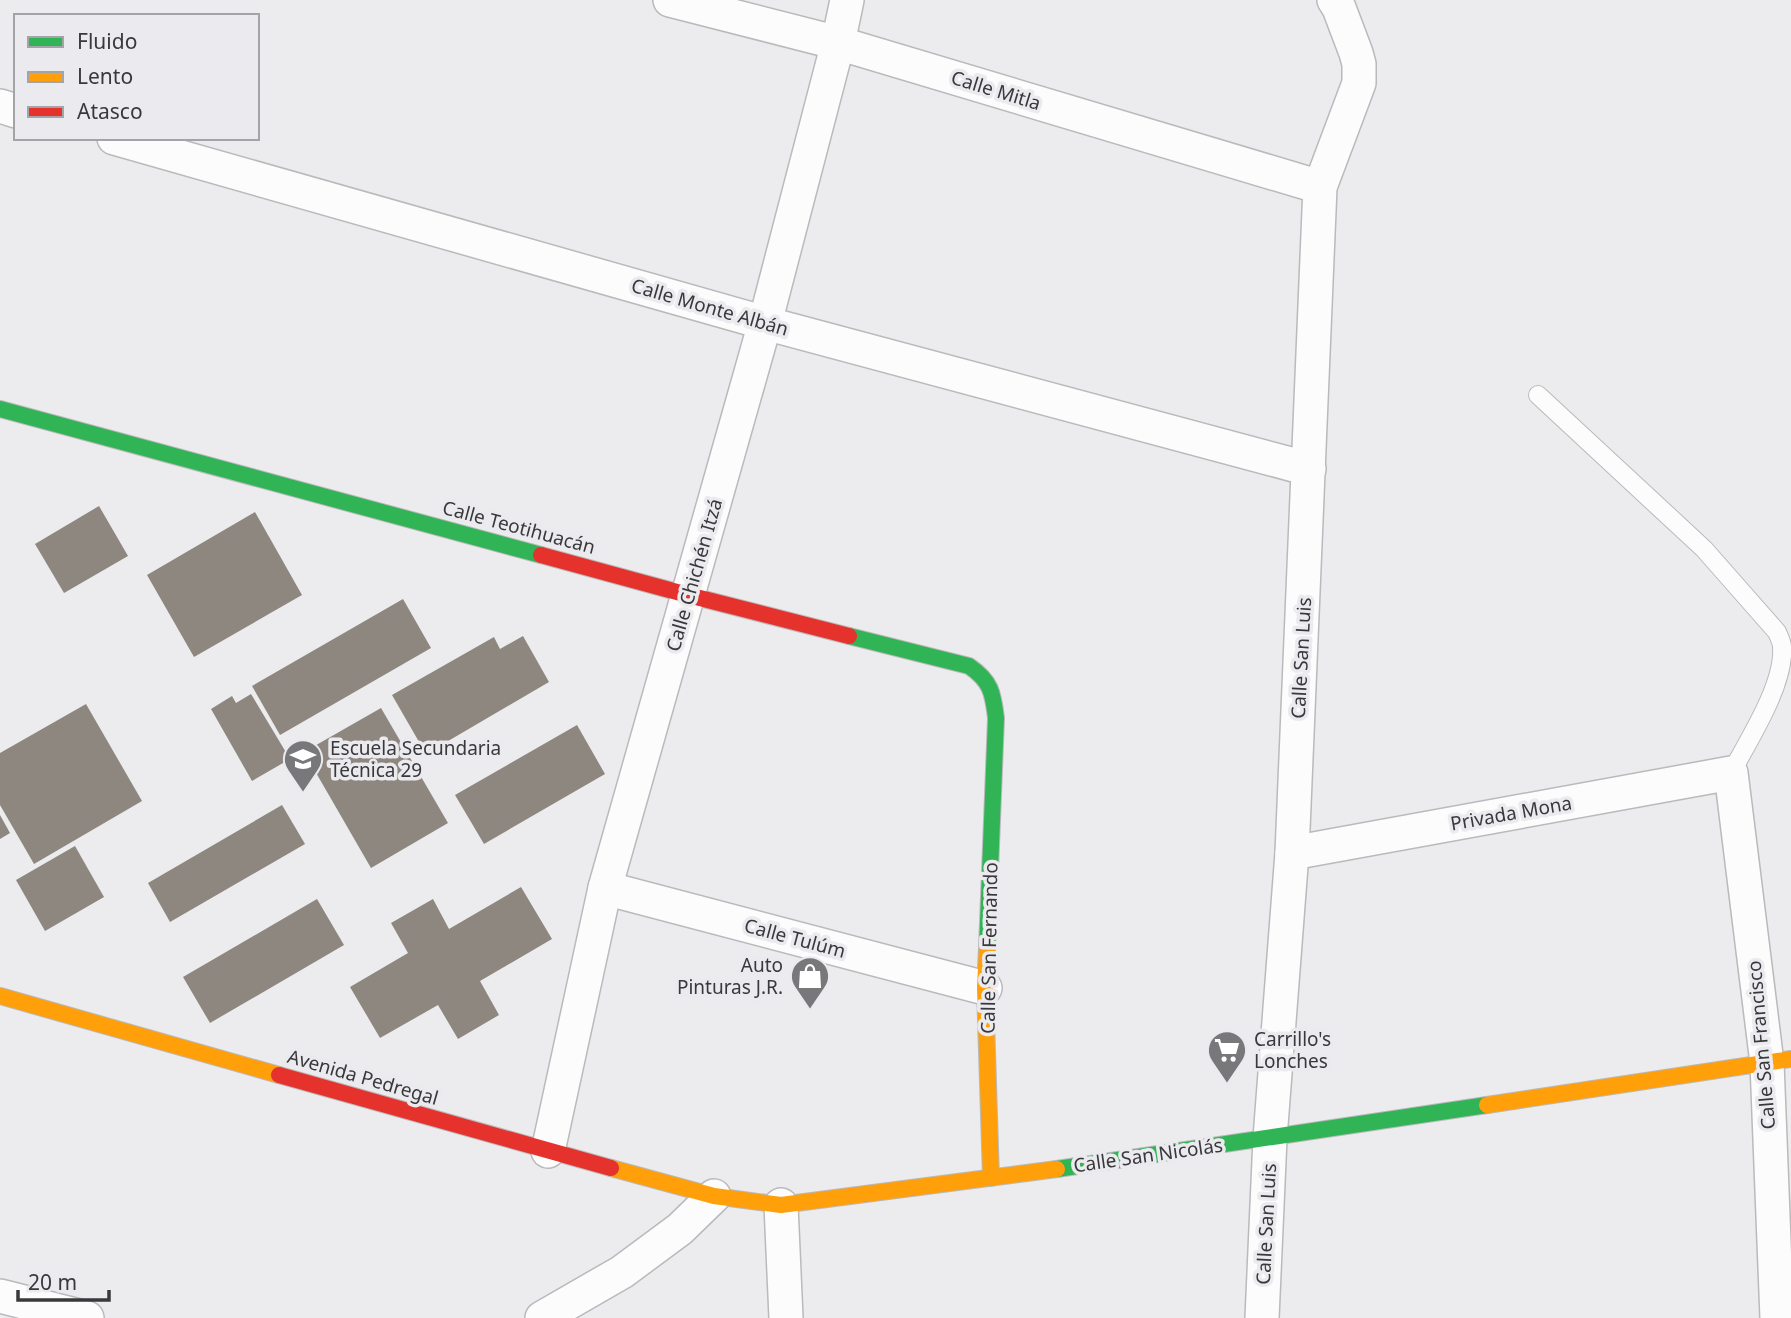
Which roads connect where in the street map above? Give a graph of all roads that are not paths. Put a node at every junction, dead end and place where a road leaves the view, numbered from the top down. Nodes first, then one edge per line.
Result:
1 (670, 0) edge
2 (847, 0) edge
3 (1337, 4) edge
4 (838, 43) junction
5 (121, 140) edge
6 (1320, 187) junction
7 (765, 323) junction
8 (1538, 395) dead end
9 (0, 409) edge
10 (1309, 469) junction
11 (688, 594) junction
12 (996, 718) joint
13 (1731, 773) junction
14 (1292, 853) junction
15 (604, 888) junction
16 (985, 988) junction
17 (0, 996) edge
18 (1779, 1061) edge
19 (1270, 1138) junction
20 (548, 1151) junction
21 (992, 1178) junction
22 (714, 1196) junction
23 (780, 1205) junction
24 (0, 1296) edge
25 (87, 1318) edge
26 (542, 1318) edge
27 (786, 1318) edge
28 (1262, 1318) edge
29 (1777, 1318) edge

1 - 4 street, Calle Mitla
2 - 4 street, Calle Chichén Itzá
3 - 6 street, Calle San Luis
4 - 6 street, Calle Mitla
4 - 7 street, Calle Chichén Itzá
5 - 7 street, Calle Monte Albán
6 - 10 street, Calle San Luis
7 - 10 street, Calle Monte Albán
7 - 11 street, Calle Chichén Itzá
8 - 13 lane
9 - 11 street, Calle Teotihuacán
10 - 14 street, Calle San Luis
11 - 12 street, Calle Teotihuacán
11 - 15 street, Calle Chichén Itzá
12 - 16 street, Calle San Fernando
13 - 14 street, Privada Mona
13 - 18 street, Calle San Francisco
14 - 19 street, Calle San Luis
15 - 16 street, Calle Tulúm
15 - 20 street, Calle Chichén Itzá
16 - 21 street, Calle San Fernando
17 - 20 street, Avenida Pedregal
18 - 19 street, Calle San Nicolás
18 - 29 street, Calle San Francisco
19 - 21 street, Calle San Nicolás
19 - 28 street, Calle San Luis
20 - 22 street, Avenida Pedregal
21 - 23 street, Calle San Nicolás
22 - 23 street, Calle San Nicolás
22 - 26 street
23 - 27 street
24 - 25 street

